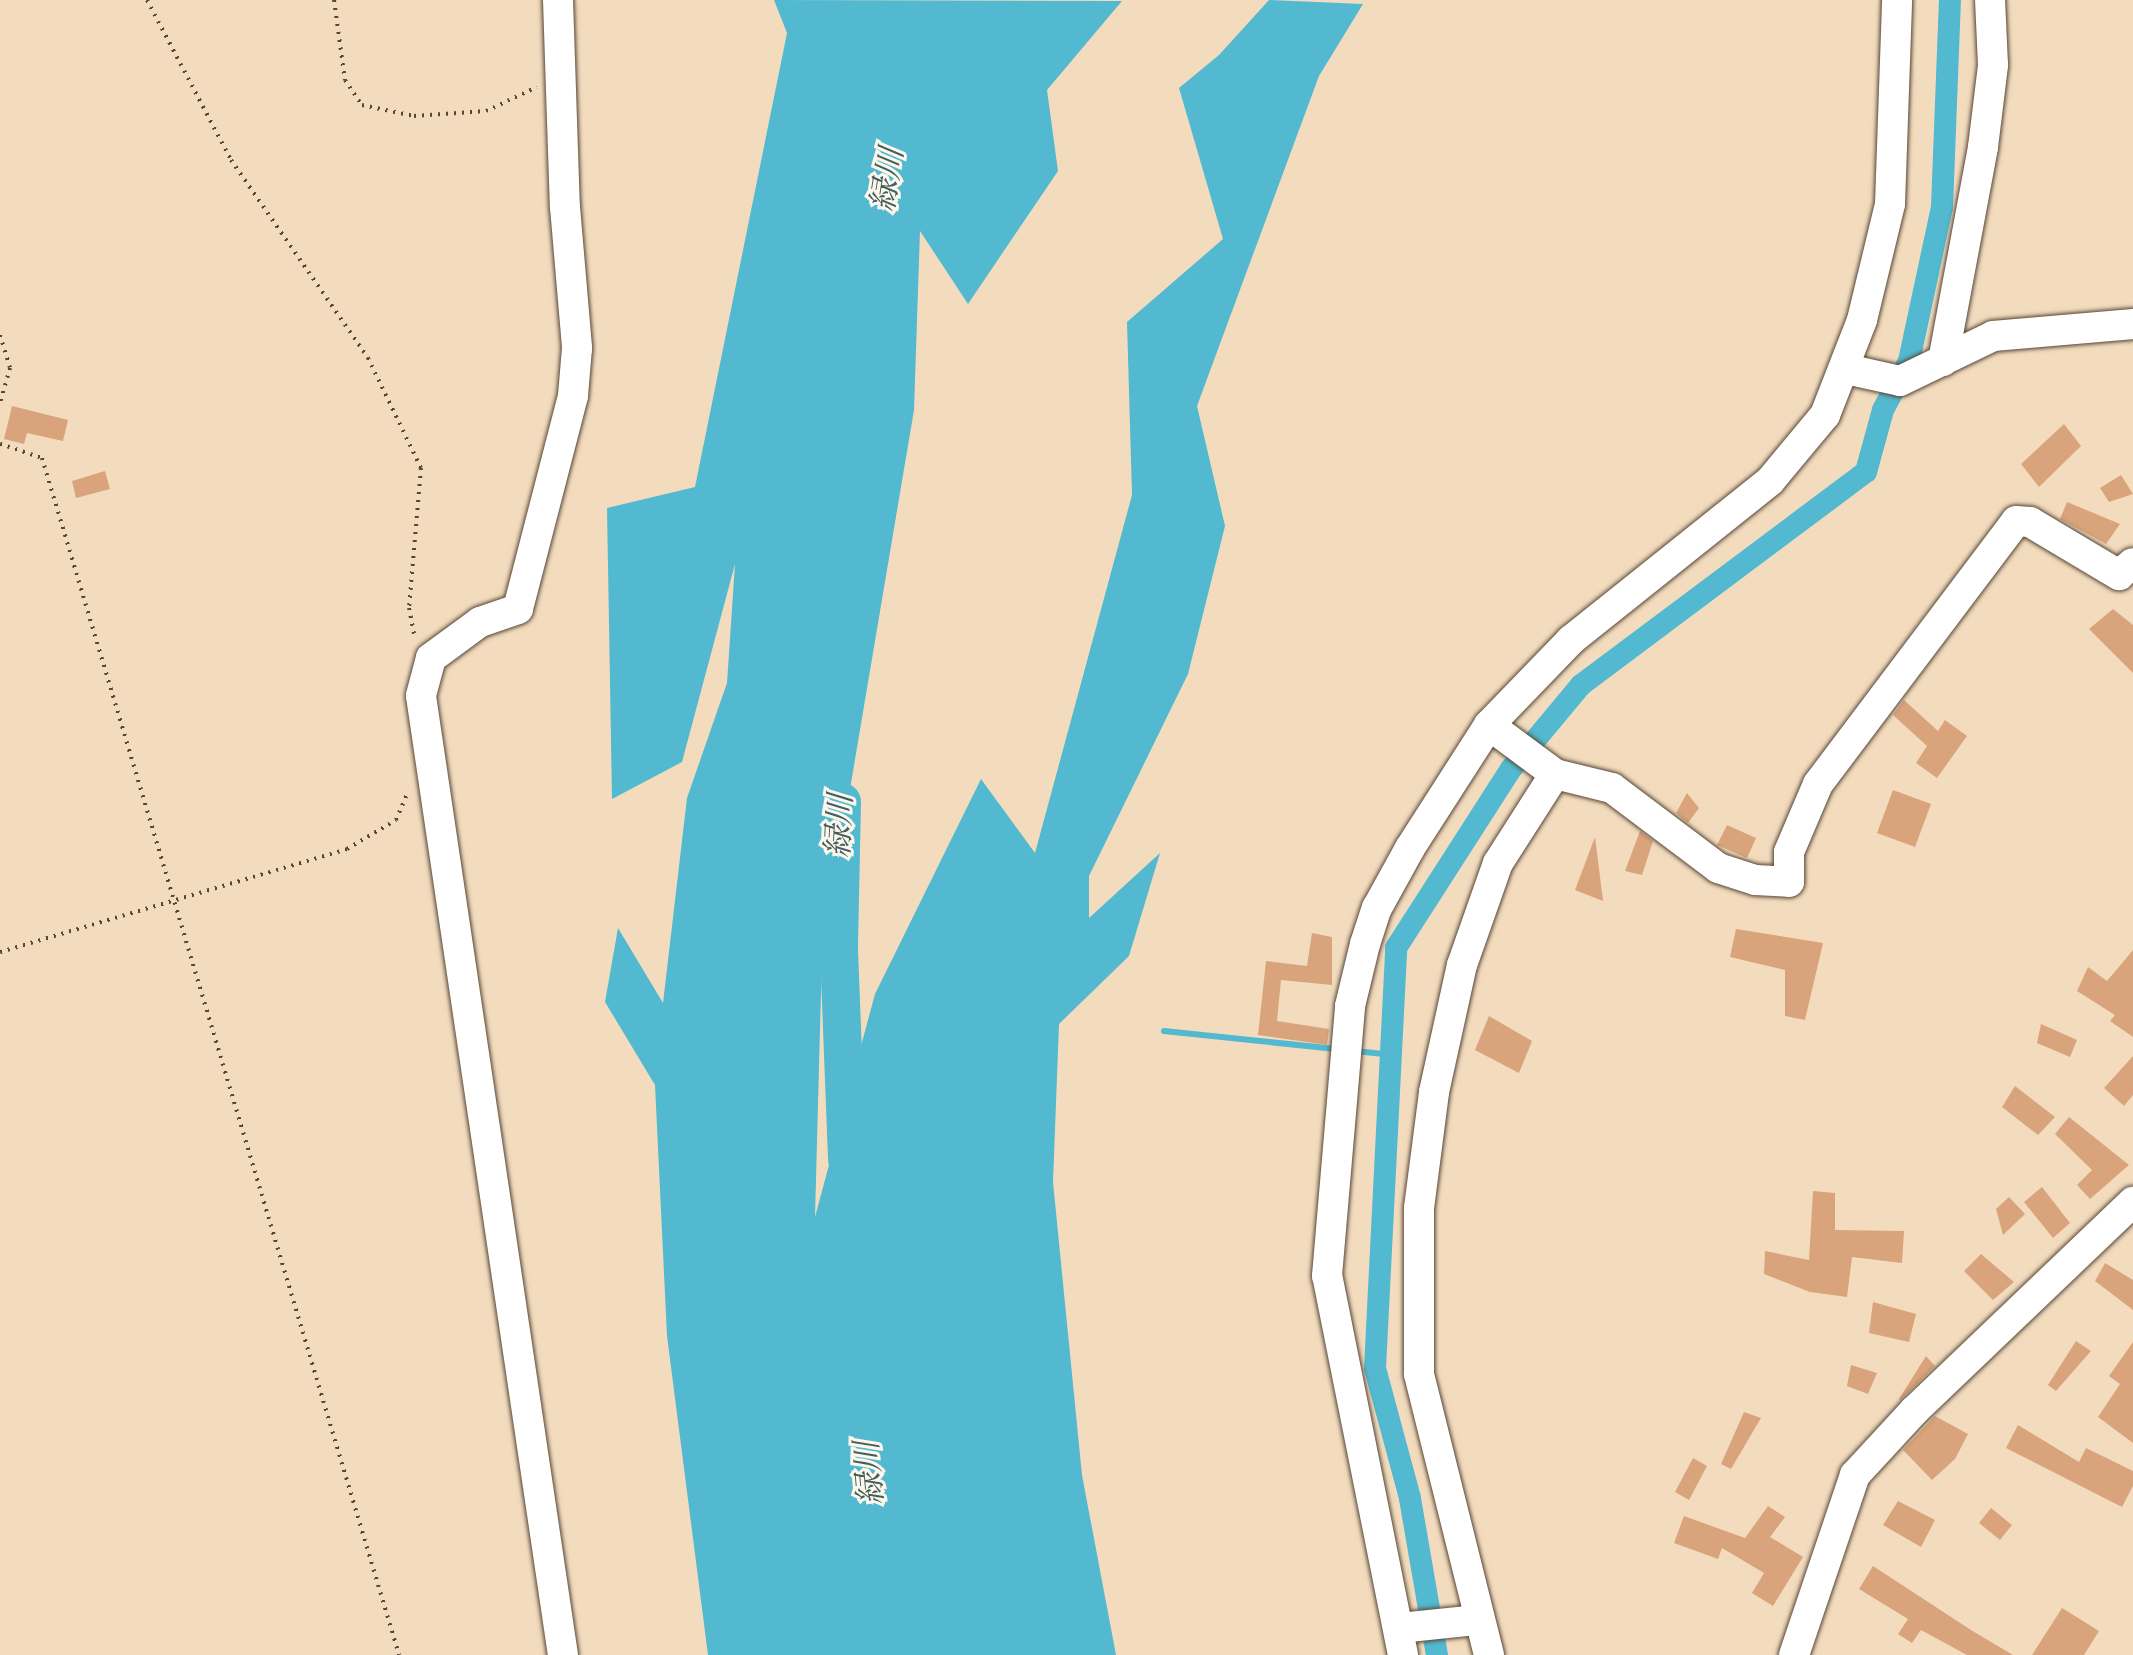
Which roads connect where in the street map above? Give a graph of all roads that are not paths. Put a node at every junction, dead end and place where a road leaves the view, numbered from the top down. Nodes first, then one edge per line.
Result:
1 (558, 0) edge
2 (1897, 0) edge
3 (1990, 0) edge
4 (2133, 324) edge
5 (1943, 361) junction
6 (1846, 369) junction
7 (2133, 563) edge
8 (1489, 725) junction
9 (1555, 774) junction
10 (2133, 1202) edge
11 (1478, 1620) junction
12 (1405, 1636) edge
13 (563, 1655) edge
14 (1420, 1655) edge
15 (1489, 1655) edge
16 (1794, 1655) edge

1 - 13 street
2 - 6 street
3 - 5 street
4 - 5 street
5 - 6 street
6 - 8 street
7 - 9 street
8 - 9 street
8 - 12 street
9 - 11 street
10 - 16 street
11 - 12 street
11 - 15 street
12 - 14 street

